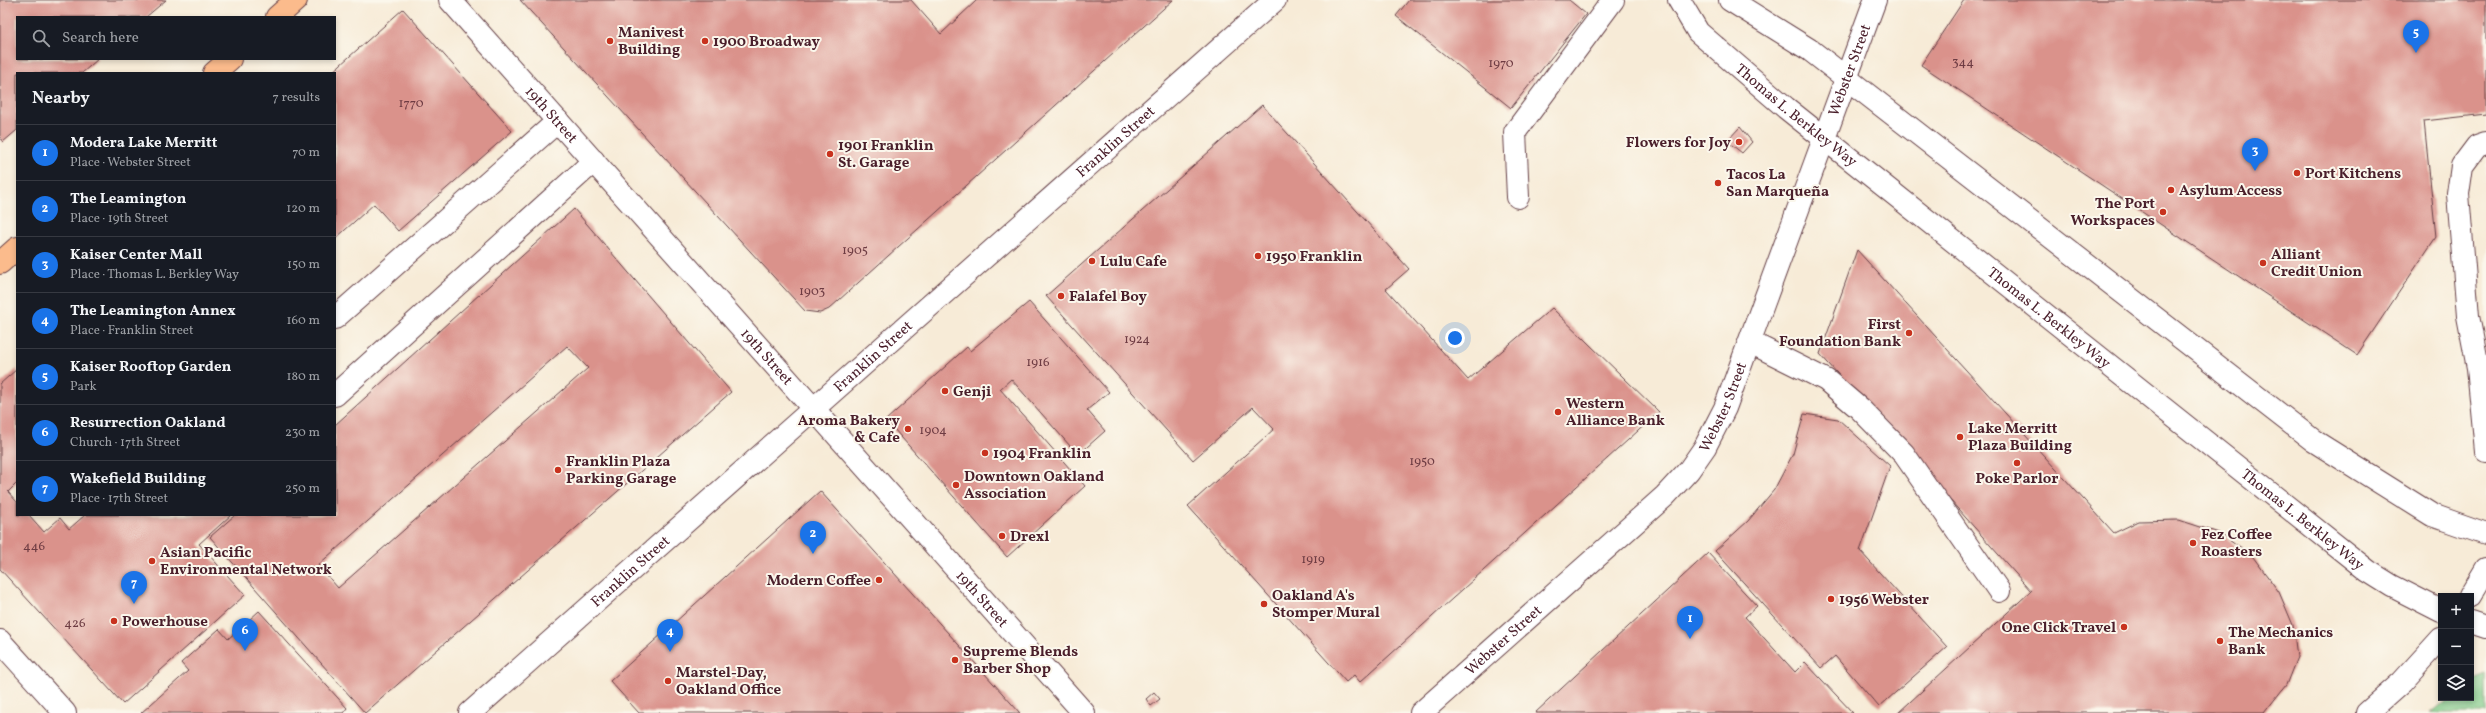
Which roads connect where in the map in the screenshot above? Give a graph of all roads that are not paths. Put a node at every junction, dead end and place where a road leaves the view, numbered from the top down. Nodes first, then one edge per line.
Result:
1 (296, 0) edge
2 (450, 0) edge
3 (1275, 0) edge
4 (1613, 0) edge
5 (1679, 0) edge
6 (1730, 0) edge
7 (1875, 0) edge
8 (278, 16) edge
9 (229, 60) edge
10 (215, 72) edge
11 (1846, 78) junction
12 (558, 121) junction
13 (1824, 139) junction
14 (2486, 143) edge
15 (594, 161) junction
16 (1518, 197) dead end
17 (16, 249) edge
18 (0, 263) edge
19 (336, 317) edge
20 (1750, 342) junction
21 (336, 394) edge
22 (814, 409) junction
23 (2486, 451) edge
24 (2486, 534) edge
25 (2486, 569) edge
26 (1999, 591) dead end
27 (2472, 593) edge
28 (2438, 609) edge
29 (2474, 623) edge
30 (2486, 627) edge
31 (0, 641) edge
32 (2438, 641) edge
33 (65, 713) edge
34 (470, 713) edge
35 (1084, 713) edge
36 (1421, 713) edge
37 (2367, 713) edge

1 - 8 main road
2 - 12 street, 19th Street
3 - 22 street, Franklin Street
4 - 16 street
5 - 13 street, Thomas L. Berkley Way
6 - 11 street
7 - 11 street, Webster Street
9 - 10 main road
11 - 13 street, Webster Street
11 - 24 street
12 - 15 street, 19th Street
12 - 19 street
13 - 20 street, Webster Street
13 - 28 street, Thomas L. Berkley Way
14 - 23 street
15 - 21 street
15 - 22 street, 19th Street
17 - 18 main road
20 - 26 street
20 - 36 street, Webster Street
22 - 34 street, Franklin Street
22 - 35 street, 19th Street
25 - 27 street
29 - 30 street
31 - 33 street
32 - 37 street

